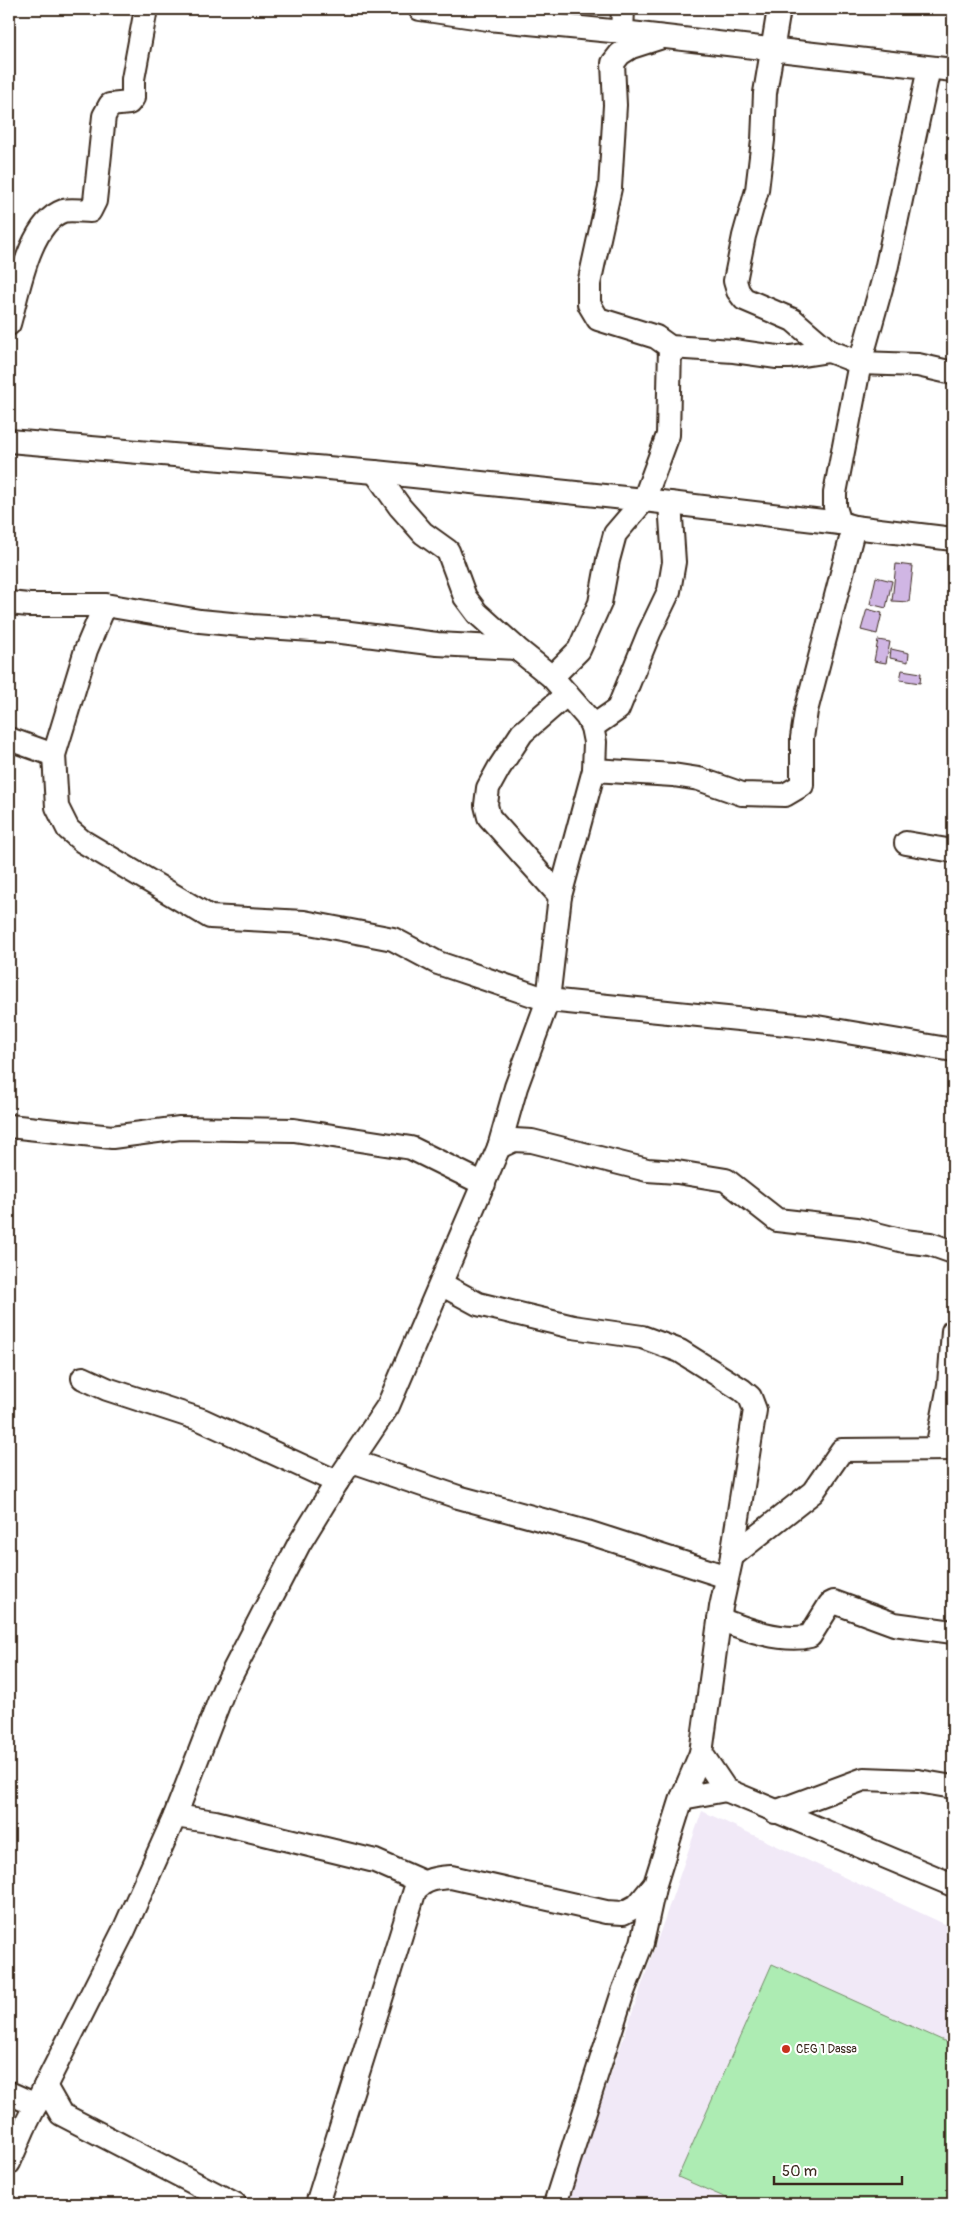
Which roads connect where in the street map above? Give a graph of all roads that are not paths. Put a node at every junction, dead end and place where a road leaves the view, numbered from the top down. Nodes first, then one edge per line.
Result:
1 (146, 9) edge
2 (420, 9) edge
3 (623, 9) edge
4 (779, 9) edge
5 (622, 32) junction
6 (659, 38) junction
7 (772, 49) junction
8 (928, 68) junction
9 (953, 70) edge
10 (9, 324) edge
11 (670, 347) junction
12 (829, 351) junction
13 (860, 363) junction
14 (953, 373) edge
15 (9, 441) edge
16 (376, 472) junction
17 (644, 500) junction
18 (670, 503) junction
19 (847, 525) junction
20 (953, 539) edge
21 (9, 603) edge
22 (105, 605) junction
23 (516, 648) junction
24 (552, 677) junction
25 (567, 694) junction
26 (592, 727) junction
27 (9, 739) edge
28 (54, 755) junction
29 (594, 770) junction
30 (906, 843) dead end
31 (953, 851) edge
32 (560, 896) junction
33 (548, 1000) junction
34 (953, 1050) edge
35 (9, 1126) edge
36 (499, 1147) junction
37 (484, 1184) junction
38 (953, 1252) edge
39 (440, 1284) junction
40 (953, 1331) edge
41 (83, 1378) dead end
42 (945, 1449) edge
43 (352, 1461) junction
44 (337, 1482) junction
45 (729, 1567) junction
46 (719, 1619) junction
47 (953, 1632) edge
48 (701, 1753) junction
49 (953, 1787) edge
50 (726, 1790) junction
51 (682, 1798) junction
52 (775, 1812) junction
53 (175, 1816) junction
54 (423, 1882) junction
55 (655, 1884) junction
56 (953, 1885) edge
57 (9, 2093) edge
58 (41, 2095) junction
59 (61, 2114) junction
60 (24, 2128) junction
61 (9, 2163) edge
62 (235, 2204) edge
63 (317, 2204) edge
64 (555, 2204) edge

1 - 10 street
2 - 5 street
3 - 5 street
4 - 7 street
5 - 6 street
6 - 7 street
6 - 11 street
7 - 8 street
7 - 12 street
8 - 9 street
8 - 13 street
11 - 12 street
11 - 17 street
12 - 13 street
13 - 14 street
13 - 19 street
15 - 16 street
16 - 17 street
16 - 23 street
17 - 18 street
17 - 24 street
18 - 19 street
18 - 26 street
19 - 20 street
19 - 29 street
21 - 22 street
22 - 23 street
22 - 28 street
23 - 24 street
24 - 25 street
25 - 26 street
25 - 32 street
26 - 29 street
27 - 28 street
28 - 33 street
29 - 32 street
30 - 31 street
32 - 33 street
33 - 34 street
33 - 36 street
35 - 37 street
36 - 37 street
36 - 38 street
37 - 39 street
39 - 43 street
39 - 45 street
40 - 42 street
41 - 44 street
42 - 45 street
43 - 44 street
43 - 45 street
44 - 53 street
45 - 46 street
46 - 47 street
46 - 48 street
48 - 50 street
48 - 51 street
49 - 52 street
50 - 51 street
50 - 52 street
51 - 55 street
52 - 56 street
53 - 54 street
53 - 58 street
54 - 55 street
54 - 63 street
55 - 64 street
57 - 58 street
58 - 59 street
58 - 60 street
59 - 60 street
59 - 62 street
60 - 61 street

